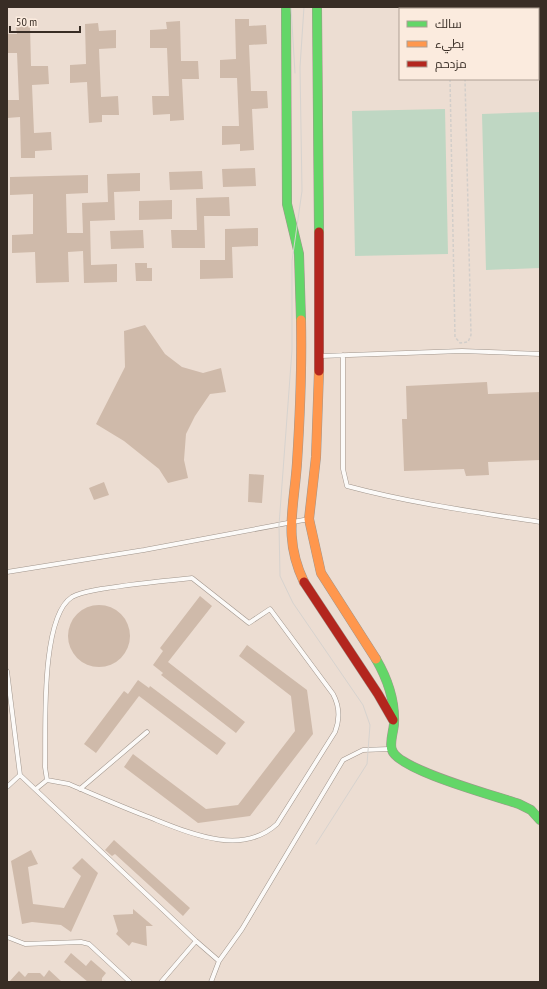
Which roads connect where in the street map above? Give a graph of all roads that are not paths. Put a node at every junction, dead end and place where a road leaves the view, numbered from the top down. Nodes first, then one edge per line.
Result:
1 (286, 7) edge
2 (317, 7) edge
3 (540, 354) edge
4 (343, 355) junction
5 (320, 356) junction
6 (309, 519) junction
7 (290, 522) junction
8 (540, 522) edge
9 (292, 534) junction
10 (312, 534) junction
11 (7, 572) edge
12 (7, 576) edge
13 (7, 671) edge
14 (394, 722) junction
15 (147, 732) dead end
16 (391, 749) junction
17 (20, 774) junction
18 (47, 780) junction
19 (7, 787) edge
20 (36, 789) junction
21 (80, 789) junction
22 (540, 820) edge
23 (7, 937) edge
24 (196, 941) junction
25 (220, 961) junction
26 (130, 982) edge
27 (161, 982) edge
28 (211, 982) edge

1 - 7 street
2 - 5 street
3 - 4 lane
4 - 5 lane
4 - 8 lane
5 - 6 street
6 - 7 lane
6 - 10 street
7 - 9 street
7 - 11 lane
9 - 10 street
9 - 14 street
10 - 14 street
11 - 12 lane
13 - 17 lane
14 - 16 street
15 - 21 lane
16 - 22 street
16 - 25 lane
17 - 19 lane
17 - 20 lane
18 - 20 lane
18 - 21 lane
18 - 21 lane
20 - 24 lane
23 - 26 lane
24 - 25 lane
24 - 27 lane
25 - 28 lane

